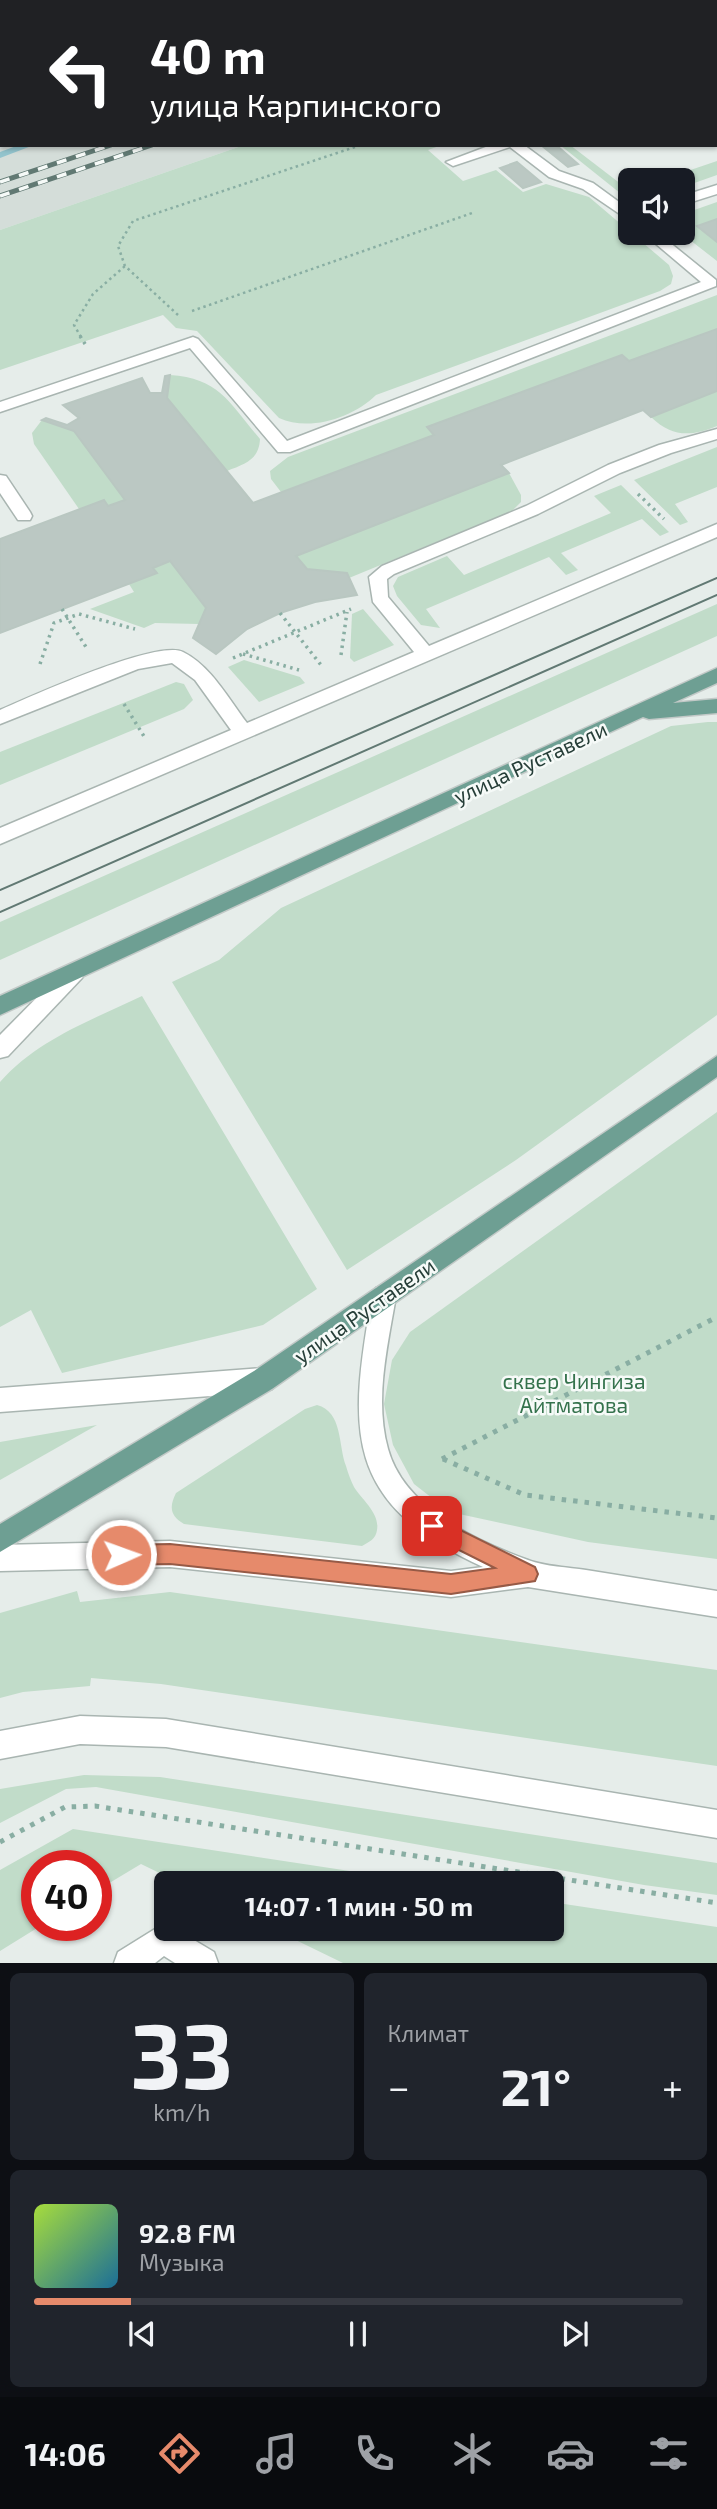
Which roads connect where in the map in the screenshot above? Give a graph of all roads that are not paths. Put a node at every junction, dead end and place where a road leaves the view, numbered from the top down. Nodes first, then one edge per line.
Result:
1 (499, 147) edge
2 (518, 147) edge
3 (453, 162) dead end
4 (717, 190) edge
5 (695, 197) edge
6 (618, 207) edge
7 (666, 245) edge
8 (714, 282) edge
9 (0, 407) edge
10 (717, 434) edge
11 (0, 480) edge
12 (24, 516) dead end
13 (717, 530) edge
14 (426, 654) junction
15 (717, 675) edge
16 (717, 706) edge
17 (635, 713) junction
18 (0, 717) edge
19 (243, 732) junction
20 (0, 836) edge
21 (75, 972) junction
22 (0, 1006) edge
23 (0, 1049) edge
24 (717, 1065) edge
25 (384, 1296) junction
26 (263, 1380) junction
27 (0, 1400) edge
28 (0, 1539) edge
29 (0, 1558) edge
30 (528, 1574) junction
31 (717, 1604) edge
32 (0, 1745) edge
33 (717, 1825) edge
34 (129, 1963) edge
35 (203, 1963) edge

1 - 3 street
2 - 6 street
4 - 5 street
7 - 8 street
8 - 9 street
10 - 14 street
11 - 12 street
13 - 14 street
14 - 19 street
15 - 17 main road, улица Руставели
16 - 17 main road
17 - 21 main road, улица Руставели
18 - 19 street
19 - 20 street
21 - 22 main road, улица Руставели
21 - 23 street
24 - 25 main road, улица Руставели
25 - 26 main road, улица Руставели
25 - 30 street
26 - 27 street
26 - 28 main road, улица Руставели
29 - 30 street
30 - 31 street
32 - 33 street
34 - 35 street

